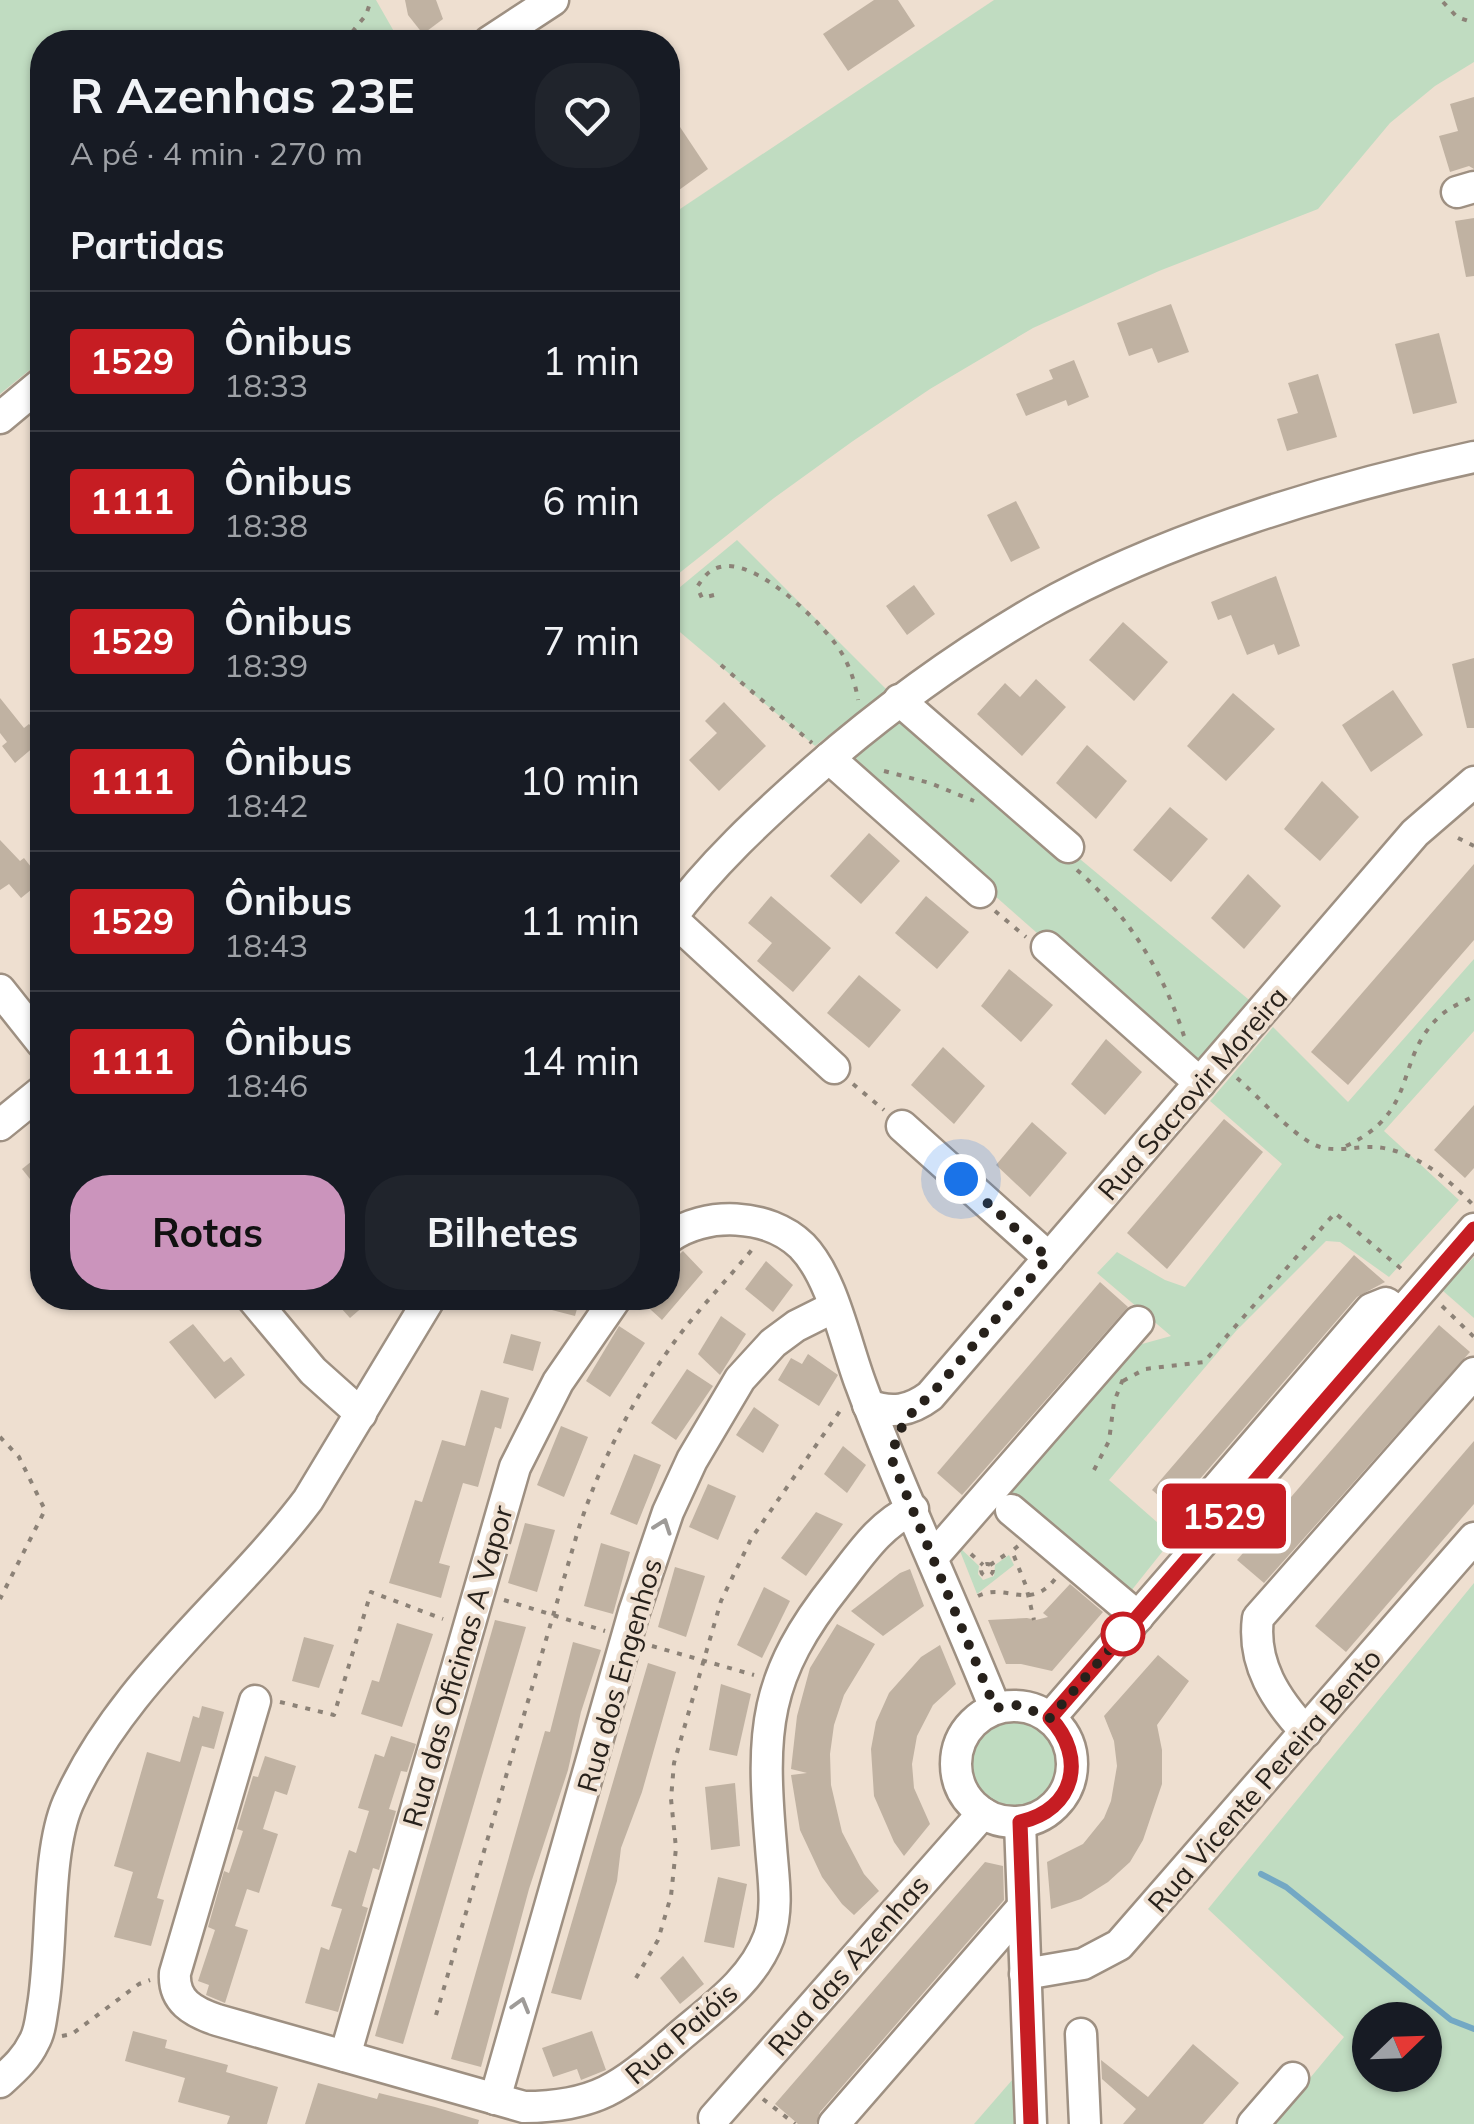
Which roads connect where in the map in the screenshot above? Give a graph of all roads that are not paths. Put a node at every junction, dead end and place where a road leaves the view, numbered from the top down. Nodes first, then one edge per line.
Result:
1 (553, 0) edge
2 (507, 30) edge
3 (30, 393) edge
4 (0, 418) edge
5 (1474, 458) edge
6 (899, 700) junction
7 (829, 758) junction
8 (1474, 782) edge
9 (1070, 857) road end
10 (980, 892) road end
11 (680, 906) edge
12 (680, 929) edge
13 (1048, 948) road end
14 (0, 990) edge
15 (30, 1028) edge
16 (834, 1068) dead end
17 (1209, 1072) junction
18 (30, 1101) edge
19 (893, 1118) road end
20 (0, 1125) edge
21 (1474, 1230) edge
22 (680, 1231) edge
23 (1048, 1258) junction
24 (834, 1307) junction
25 (262, 1310) edge
26 (423, 1310) edge
27 (608, 1310) edge
28 (1130, 1331) road end
29 (1474, 1373) edge
30 (864, 1395) junction
31 (914, 1408) junction
32 (361, 1414) junction
33 (892, 1460) junction
34 (913, 1510) junction
35 (1012, 1510) dead end
36 (1474, 1538) edge
37 (933, 1557) junction
38 (1138, 1617) junction
39 (256, 1701) dead end
40 (995, 1708) junction
41 (1050, 1718) junction
42 (1306, 1732) junction
43 (983, 1813) junction
44 (1020, 1822) junction
45 (1022, 1908) junction
46 (1024, 1974) junction
47 (1081, 2034) dead end
48 (345, 2056) junction
49 (1293, 2078) dead end
50 (0, 2082) edge
51 (495, 2099) junction
52 (714, 2118) dead end
53 (834, 2124) edge
54 (1031, 2124) edge
55 (1085, 2124) edge
56 (1253, 2124) edge

1 - 2 street
3 - 4 street
5 - 6 street
6 - 7 street
6 - 9 street
7 - 10 street
7 - 11 street
8 - 17 street, Rua Sacrovir Moreira
12 - 16 street
13 - 17 street
14 - 15 street
17 - 23 street, Rua Sacrovir Moreira
18 - 20 street
19 - 23 street
21 - 38 street
22 - 24 street
23 - 31 street, Rua Sacrovir Moreira
24 - 30 street
51 -> 24 street, Rua dos Engenhos
25 - 32 street
26 - 32 street
27 - 48 street, Rua das Oficinas A Vapor
28 - 37 street
29 - 42 street
30 - 31 street
30 - 33 street
31 - 33 street, Rua Sacrovir Moreira
32 - 50 street
33 - 34 street
34 - 37 street
34 - 51 street, Rua Paióis
35 - 38 street
36 - 42 street, Rua Vicente Pereira Bento
37 - 40 street
38 - 41 street
39 - 48 street, Rua Paióis
40 - 41 street
40 - 43 street
41 - 44 street
42 - 46 street, Rua Vicente Pereira Bento
43 - 44 street
43 - 52 street, Rua das Azenhas
44 - 45 street
45 - 46 street
45 - 53 street
46 - 54 street
47 - 55 street
48 - 51 street, Rua Paióis
49 - 56 street

